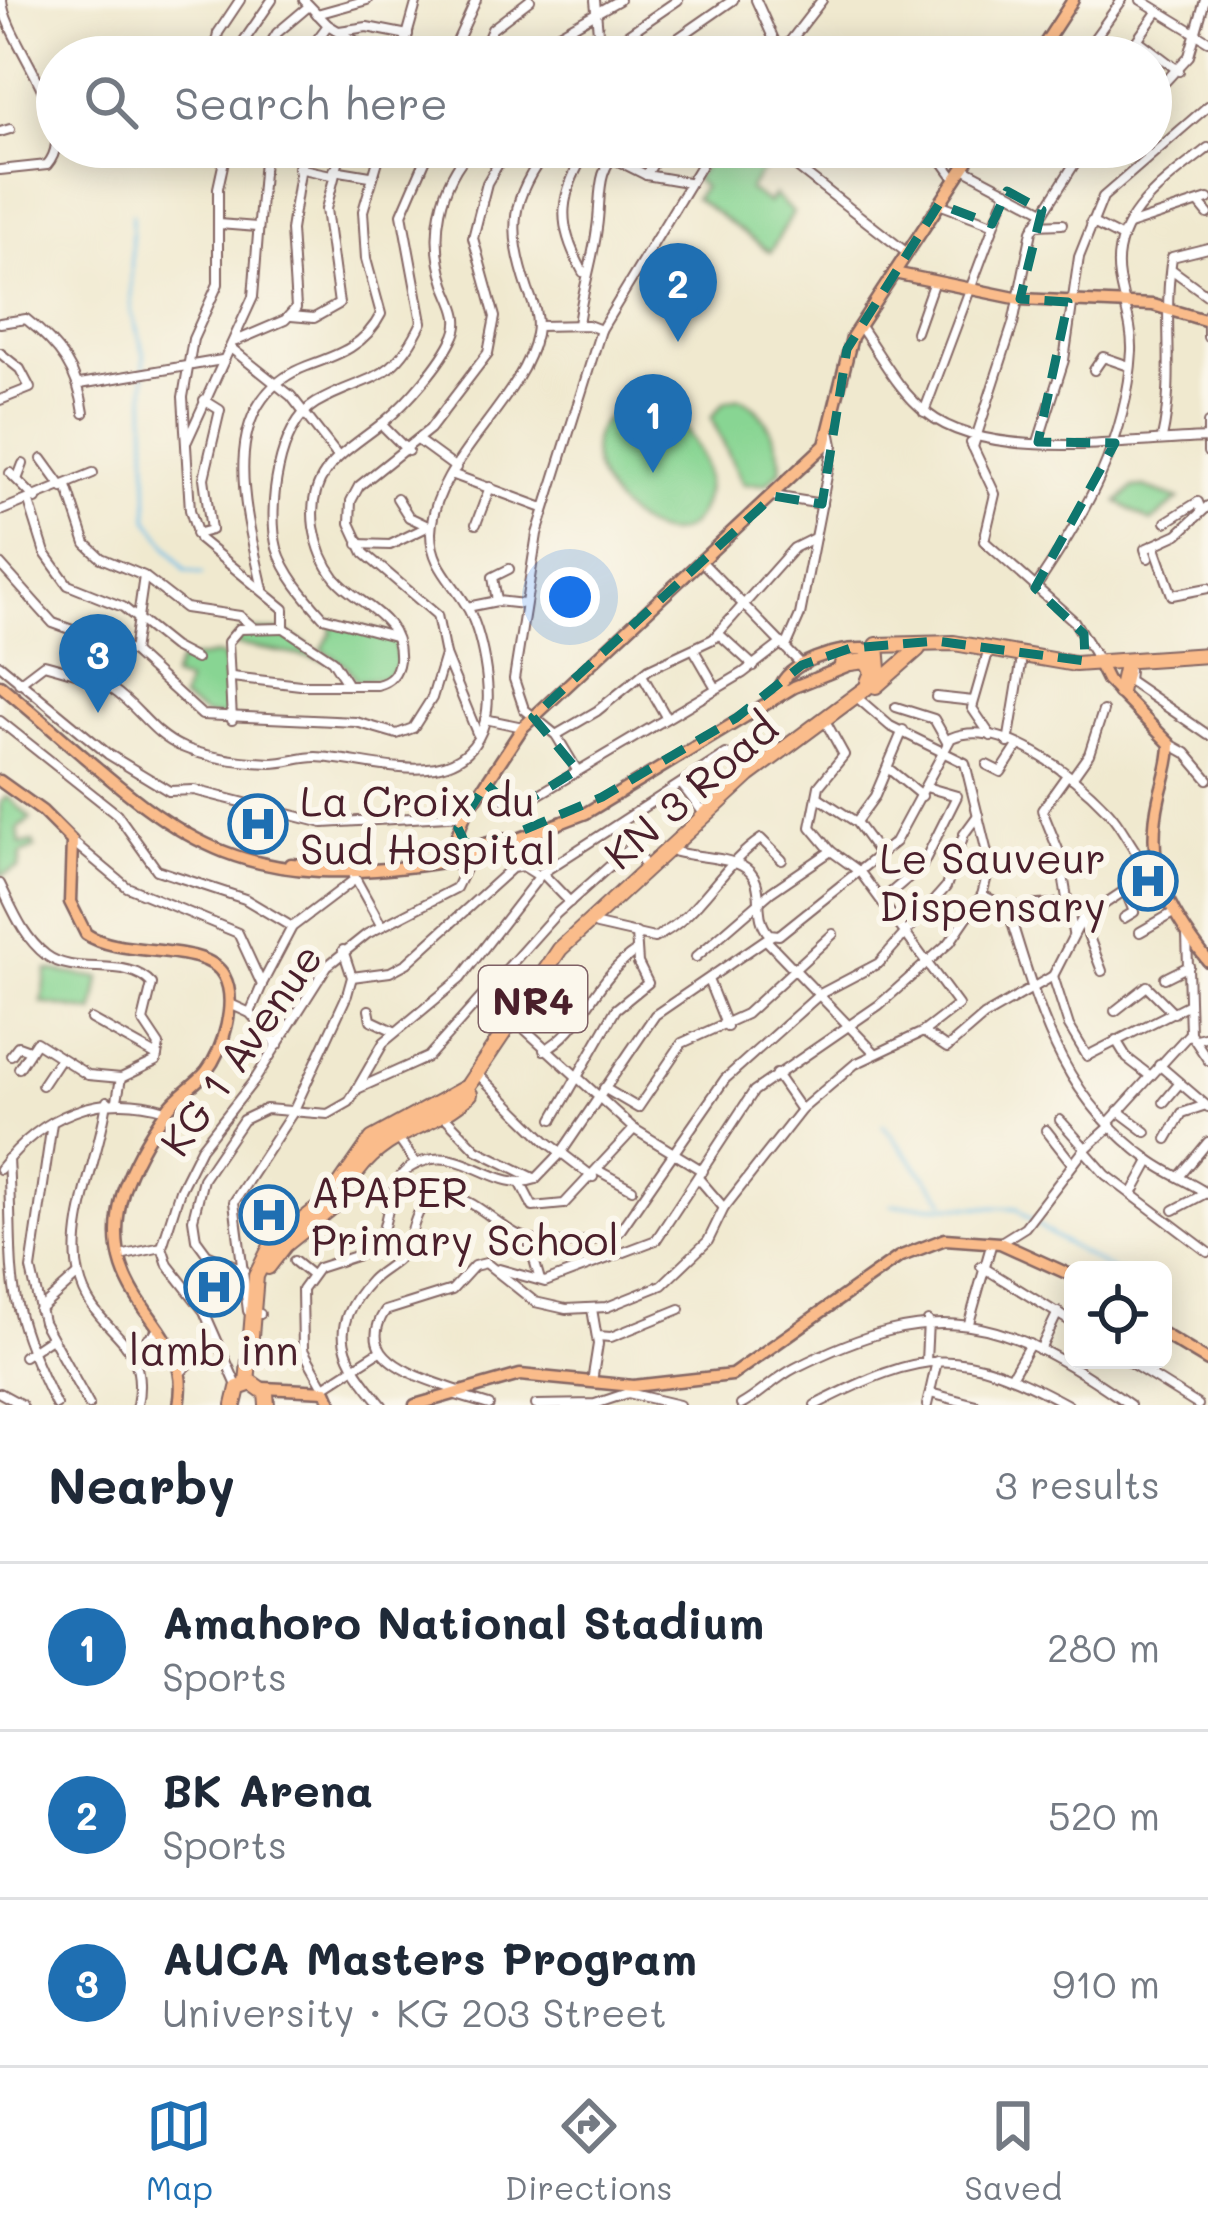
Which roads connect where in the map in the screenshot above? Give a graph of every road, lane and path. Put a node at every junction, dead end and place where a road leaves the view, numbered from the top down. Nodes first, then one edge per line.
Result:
1 (240, 0) edge
2 (272, 0) edge
3 (367, 0) edge
4 (418, 0) edge
5 (476, 0) edge
6 (530, 0) edge
7 (619, 0) edge
8 (733, 0) edge
9 (756, 0) edge
10 (822, 0) edge
11 (1073, 0) edge
12 (1123, 0) edge
13 (1141, 0) edge
14 (1205, 0) edge
15 (1, 2) edge
16 (670, 2) edge
17 (306, 3) edge
18 (597, 5) edge
19 (1156, 12) junction
20 (316, 14) junction
21 (2, 15) edge
22 (328, 25) junction
23 (338, 32) junction
24 (408, 34) joint
25 (218, 36) edge
26 (247, 36) edge
27 (275, 36) edge
28 (320, 36) edge
29 (346, 36) edge
30 (460, 36) edge
31 (489, 36) edge
32 (550, 36) edge
33 (597, 36) edge
34 (624, 36) edge
35 (682, 36) edge
36 (772, 36) edge
37 (795, 36) edge
38 (1050, 36) edge
39 (1096, 36) edge
40 (1141, 36) edge
41 (1203, 39) edge
42 (1172, 66) edge
43 (1179, 71) junction
44 (36, 74) edge
45 (1172, 78) edge
46 (1208, 106) edge
47 (1172, 141) edge
48 (1208, 148) edge
49 (36, 164) edge
50 (222, 168) edge
51 (263, 168) edge
52 (298, 168) joint
53 (334, 168) edge
54 (373, 168) edge
55 (421, 168) edge
56 (457, 168) edge
57 (496, 168) edge
58 (536, 168) edge
59 (577, 168) edge
60 (606, 168) edge
61 (630, 168) edge
62 (650, 168) edge
63 (697, 168) edge
64 (798, 168) edge
65 (953, 168) edge
66 (963, 168) edge
67 (1071, 168) edge
68 (1134, 168) edge
69 (0, 170) edge
70 (333, 172) junction
71 (959, 174) junction
72 (646, 175) junction
73 (370, 176) junction
74 (685, 186) junction
75 (1007, 191) junction
76 (1204, 201) edge
77 (939, 204) junction
78 (1042, 210) junction
79 (1208, 214) edge
80 (1091, 222) junction
81 (219, 224) junction
82 (992, 224) junction
83 (1062, 224) dead end
84 (1034, 225) junction
85 (1128, 226) junction
86 (257, 227) junction
87 (1122, 238) junction
88 (1208, 248) edge
89 (907, 253) junction
90 (1170, 269) junction
91 (894, 273) junction
92 (584, 274) junction
93 (934, 281) junction
94 (969, 292) junction
95 (1208, 296) edge
96 (1020, 299) junction
97 (1069, 302) junction
98 (1124, 303) junction
99 (1167, 308) junction
100 (291, 316) junction
101 (1207, 318) edge
102 (0, 323) edge
103 (578, 325) junction
104 (538, 326) junction
105 (859, 326) junction
106 (601, 330) junction
107 (916, 332) dead end
108 (1208, 337) edge
109 (234, 345) junction
110 (0, 353) edge
111 (223, 360) junction
112 (188, 366) junction
113 (1129, 366) junction
114 (1094, 370) dead end
115 (276, 382) junction
116 (80, 384) junction
117 (0, 400) edge
118 (204, 400) junction
119 (924, 412) junction
120 (84, 413) dead end
121 (305, 413) junction
122 (1208, 423) edge
123 (381, 424) junction
124 (963, 432) junction
125 (831, 435) junction
126 (976, 435) junction
127 (1162, 438) junction
128 (1207, 438) edge
129 (419, 441) junction
130 (187, 442) junction
131 (1038, 442) junction
132 (1115, 443) junction
133 (973, 447) junction
134 (408, 451) junction
135 (1208, 452) edge
136 (337, 455) junction
137 (42, 459) dead end
138 (23, 464) dead end
139 (455, 471) junction
140 (93, 473) dead end
141 (65, 487) junction
142 (490, 487) junction
143 (772, 496) junction
144 (397, 498) dead end
145 (33, 500) junction
146 (822, 504) junction
147 (543, 508) junction
148 (1205, 508) edge
149 (0, 511) edge
150 (1166, 522) dead end
151 (476, 524) dead end
152 (429, 527) junction
153 (196, 533) junction
154 (814, 538) junction
155 (358, 544) junction
156 (1154, 545) junction
157 (1148, 558) dead end
158 (700, 561) junction
159 (0, 564) edge
160 (508, 569) dead end
161 (144, 576) junction
162 (1035, 588) junction
163 (1208, 588) edge
164 (263, 591) junction
165 (496, 601) junction
166 (524, 604) junction
167 (745, 605) junction
168 (467, 607) junction
169 (141, 619) junction
170 (254, 627) junction
171 (284, 628) junction
172 (719, 634) junction
173 (395, 636) junction
174 (784, 645) junction
175 (1091, 645) junction
176 (879, 648) junction
177 (918, 649) junction
178 (694, 650) junction
179 (133, 652) junction
180 (987, 656) junction
181 (196, 658) dead end
182 (1208, 658) edge
183 (842, 664) junction
184 (1021, 664) junction
185 (1080, 664) junction
186 (0, 665) edge
187 (802, 665) junction
188 (754, 666) junction
189 (1101, 668) junction
190 (445, 669) junction
191 (1128, 669) junction
192 (641, 675) junction
193 (884, 676) junction
194 (232, 677) junction
195 (0, 681) edge
196 (19, 682) junction
197 (346, 682) junction
198 (716, 688) junction
199 (778, 688) junction
200 (863, 694) junction
201 (1117, 695) junction
202 (936, 697) dead end
203 (32, 699) junction
204 (973, 701) junction
205 (896, 707) dead end
206 (959, 711) dead end
207 (1103, 711) dead end
208 (972, 714) junction
209 (665, 715) junction
210 (485, 719) junction
211 (232, 720) junction
212 (0, 721) edge
213 (528, 722) junction
214 (828, 726) junction
215 (903, 730) junction
216 (478, 734) junction
217 (556, 735) junction
218 (1208, 735) edge
219 (992, 737) junction
220 (1013, 744) junction
221 (1170, 744) junction
222 (943, 745) junction
223 (671, 765) junction
224 (987, 765) dead end
225 (889, 769) junction
226 (577, 770) junction
227 (760, 771) junction
228 (1069, 777) junction
229 (1208, 779) edge
230 (0, 782) edge
231 (486, 784) junction
232 (683, 784) junction
233 (924, 791) junction
234 (818, 796) junction
235 (1028, 802) dead end
236 (713, 807) junction
237 (1042, 810) junction
238 (465, 815) junction
239 (978, 815) junction
240 (856, 822) junction
241 (621, 824) junction
242 (181, 829) junction
243 (72, 841) junction
244 (631, 847) junction
245 (831, 851) junction
246 (676, 852) junction
247 (880, 855) junction
248 (460, 857) junction
249 (782, 860) dead end
250 (728, 863) junction
251 (647, 868) junction
252 (1154, 871) junction
253 (860, 872) junction
254 (541, 875) junction
255 (354, 878) junction
256 (0, 884) edge
257 (1124, 887) junction
258 (982, 895) junction
259 (882, 900) junction
260 (570, 902) junction
261 (758, 902) junction
262 (1068, 903) junction
263 (1007, 907) junction
264 (1173, 913) junction
265 (1124, 918) dead end
266 (1082, 919) junction
267 (597, 925) junction
268 (381, 926) junction
269 (292, 927) junction
270 (636, 931) junction
271 (1140, 932) dead end
272 (904, 933) junction
273 (1073, 933) junction
274 (1186, 933) junction
275 (833, 934) dead end
276 (770, 937) junction
277 (344, 950) junction
278 (638, 950) junction
279 (564, 952) junction
280 (697, 957) dead end
281 (928, 961) junction
282 (1208, 961) edge
283 (1189, 966) junction
284 (793, 969) junction
285 (1102, 970) dead end
286 (1053, 976) junction
287 (352, 977) junction
288 (1166, 978) dead end
289 (709, 982) junction
290 (262, 985) junction
291 (1029, 990) junction
292 (820, 994) junction
293 (229, 1004) junction
294 (1186, 1005) junction
295 (478, 1006) junction
296 (369, 1010) dead end
297 (1115, 1011) dead end
298 (250, 1013) junction
299 (1174, 1013) junction
300 (91, 1019) dead end
301 (847, 1023) junction
302 (511, 1026) junction
303 (727, 1027) junction
304 (394, 1031) junction
305 (923, 1032) junction
306 (1193, 1036) junction
307 (1208, 1036) edge
308 (1116, 1040) junction
309 (278, 1045) junction
310 (1159, 1046) dead end
311 (29, 1050) junction
312 (544, 1050) junction
313 (875, 1054) junction
314 (11, 1055) dead end
315 (1168, 1055) junction
316 (157, 1056) junction
317 (61, 1058) junction
318 (1208, 1060) edge
319 (1159, 1065) junction
320 (19, 1068) dead end
321 (776, 1074) junction
322 (1149, 1075) junction
323 (121, 1078) junction
324 (482, 1078) junction
325 (578, 1080) junction
326 (1179, 1084) junction
327 (42, 1085) dead end
328 (357, 1089) junction
329 (602, 1092) junction
330 (112, 1100) junction
331 (1164, 1102) dead end
332 (1205, 1106) edge
333 (166, 1110) junction
334 (801, 1110) junction
335 (1118, 1111) junction
336 (293, 1112) junction
337 (442, 1114) junction
338 (554, 1119) dead end
339 (1060, 1120) dead end
340 (52, 1123) junction
341 (1110, 1124) junction
342 (634, 1129) junction
343 (1046, 1130) dead end
344 (1146, 1132) dead end
345 (395, 1134) junction
346 (1167, 1138) dead end
347 (1208, 1142) edge
348 (1085, 1150) junction
349 (672, 1152) junction
350 (561, 1153) junction
351 (8, 1160) junction
352 (1150, 1160) junction
353 (1071, 1162) junction
354 (416, 1164) junction
355 (0, 1169) edge
356 (596, 1174) junction
357 (701, 1175) junction
358 (1179, 1177) junction
359 (536, 1179) junction
360 (521, 1184) junction
361 (632, 1189) dead end
362 (1206, 1190) edge
363 (1132, 1194) junction
364 (724, 1208) junction
365 (1174, 1210) dead end
366 (528, 1239) junction
367 (996, 1242) junction
368 (162, 1247) junction
369 (1208, 1252) edge
370 (119, 1256) junction
371 (295, 1261) dead end
372 (981, 1266) junction
373 (497, 1269) junction
374 (244, 1270) junction
375 (1064, 1272) edge
376 (310, 1274) junction
377 (78, 1275) junction
378 (541, 1280) junction
379 (39, 1310) junction
380 (592, 1310) junction
381 (680, 1310) dead end
382 (1058, 1312) junction
383 (256, 1313) junction
384 (1064, 1316) edge
385 (928, 1321) junction
386 (969, 1323) junction
387 (160, 1329) junction
388 (597, 1336) junction
389 (51, 1338) junction
390 (215, 1338) junction
391 (1172, 1339) edge
392 (1030, 1344) junction
393 (133, 1350) junction
394 (1040, 1350) junction
395 (380, 1351) junction
396 (24, 1356) junction
397 (926, 1361) junction
398 (937, 1361) junction
399 (1208, 1361) edge
400 (356, 1365) junction
401 (399, 1368) junction
402 (1140, 1369) edge
403 (180, 1373) junction
404 (1011, 1377) junction
405 (390, 1378) dead end
406 (592, 1384) junction
407 (327, 1388) junction
408 (252, 1389) edge
409 (631, 1390) junction
410 (457, 1393) junction
411 (930, 1393) junction
412 (0, 1394) edge
413 (827, 1402) edge
414 (421, 1404) edge
415 (22, 1405) edge
416 (56, 1405) edge
417 (89, 1405) edge
418 (136, 1405) edge
419 (179, 1405) edge
420 (231, 1405) edge
421 (332, 1405) edge
422 (382, 1405) edge
423 (489, 1405) edge
424 (536, 1405) edge
425 (679, 1405) edge
426 (741, 1405) edge
427 (815, 1405) edge
428 (926, 1405) edge
429 (976, 1405) edge
430 (1068, 1405) edge
431 (1130, 1405) edge
432 (1197, 1405) edge

1 - 25 street
2 - 26 street
3 - 20 street
4 - 24 street
5 - 30 street
6 - 31 street
7 - 18 street
8 - 35 street
9 - 36 street
10 - 37 street
11 - 38 main road
12 - 39 street
13 - 19 street
14 - 41 street
15 - 21 street
16 - 34 street
17 - 20 street
17 - 27 street
18 - 32 street
18 - 33 street
19 - 40 street
19 - 41 street
20 - 22 street
21 - 44 street
22 - 23 street
22 - 28 street
23 - 24 street
23 - 29 street
41 - 43 street
42 - 43 street
43 - 45 street
46 - 47 street
48 - 85 street
49 - 69 street
50 - 81 street
51 - 86 street
52 - 70 street
52 - 100 street
53 - 70 street
54 - 73 street
55 - 121 street
56 - 123 street
57 - 129 street
58 - 104 street
59 - 92 street
60 - 92 street
61 - 72 street
62 - 72 street
63 - 74 street
64 - 89 street
65 - 71 street
66 - 71 main road
67 - 78 street
68 - 80 street
70 - 73 street
70 - 100 street
71 - 75 street
71 - 77 main road
72 - 74 street
73 - 115 street
74 - 106 street
75 - 78 street
75 - 82 street
76 - 79 street
76 - 85 street
77 - 82 street
77 - 89 main road
78 - 84 street
80 - 87 street
80 - 97 street
81 - 86 street
81 - 112 street
82 - 94 street
83 - 84 street
84 - 96 street
85 - 87 street
86 - 109 street
87 - 98 street
88 - 90 street
89 - 91 main road
90 - 95 street
90 - 99 street
91 - 93 main road
91 - 105 main road
92 - 103 street
93 - 94 main road
93 - 107 street
94 - 96 main road
94 - 119 street
96 - 97 main road
96 - 126 street
97 - 98 main road
97 - 131 street
98 - 99 main road
98 - 113 street
99 - 101 main road
99 - 127 street
100 - 109 street
101 - 108 street
102 - 116 street
103 - 104 street
103 - 106 street
104 - 139 street
105 - 119 street
105 - 125 main road
106 - 147 street
109 - 111 street
109 - 115 street
110 - 117 street
111 - 112 street
111 - 118 street
112 - 116 street
112 - 130 street
113 - 114 street
113 - 132 street
115 - 121 street
115 - 164 street
116 - 120 street
118 - 130 street
118 - 153 street
119 - 124 street
121 - 136 street
121 - 173 street
122 - 128 street
123 - 134 street
123 - 136 street
124 - 126 street
124 - 133 street
125 - 143 main road
125 - 146 street
126 - 131 street
126 - 133 street
127 - 128 street
127 - 132 street
128 - 135 street
129 - 134 street
129 - 139 street
130 - 153 street
131 - 132 street
132 - 162 street
133 - 162 street
134 - 155 street
136 - 173 street
137 - 141 street
138 - 145 street
139 - 142 street
139 - 152 street
140 - 141 street
141 - 145 street
141 - 161 street
142 - 147 street
142 - 151 street
143 - 146 street
143 - 158 main road
144 - 152 street
145 - 149 street
145 - 169 street
146 - 154 street
147 - 166 street
148 - 150 street
148 - 156 street
152 - 155 street
152 - 168 street
153 - 164 street
154 - 167 street
154 - 174 street
155 - 190 street
156 - 157 street
156 - 163 street
158 - 167 street
158 - 213 main road
159 - 179 street
160 - 165 street
161 - 169 street
161 - 170 street
162 - 175 street
164 - 171 street
165 - 166 street
165 - 168 street
166 - 213 street
167 - 172 street
167 - 174 street
168 - 210 street
169 - 179 street
169 - 181 street
170 - 171 street
170 - 194 street
171 - 197 street
172 - 178 street
172 - 188 street
173 - 197 street
174 - 187 street
174 - 188 street
175 - 185 highway
175 - 189 street
176 - 177 highway
176 - 183 main road
176 - 185 highway
176 - 187 main road
176 - 193 highway
176 - 199 main road
176 - 200 highway
177 - 180 highway
177 - 193 highway, KN 3 Road
178 - 192 street
178 - 198 street
179 - 211 street
180 - 184 highway
180 - 204 street
182 - 189 highway
182 - 191 highway
183 - 200 highway
183 - 223 main road
184 - 189 highway
184 - 220 street
185 - 189 highway
186 - 196 street
187 - 199 main road
188 - 198 street
189 - 191 highway
189 - 201 main road
190 - 211 street
190 - 216 street
191 - 201 highway
191 - 218 street
192 - 209 street
192 - 217 street
193 - 200 highway, KN 3 Road / NR4
194 - 197 street
194 - 211 street
195 - 203 main road
195 - 242 main road
196 - 203 street
196 - 216 street
198 - 209 street
199 - 248 main road
200 - 214 highway, KN 3 Road / NR4
200 - 215 street
200 - 227 highway, KN 3 Road / NR4
201 - 221 main road
202 - 204 street
203 - 238 street
203 - 242 main road
204 - 208 street
205 - 222 street
206 - 208 street
207 - 228 street
208 - 219 street
209 - 226 street
210 - 213 street
210 - 216 street
212 - 269 street
213 - 217 street
213 - 231 main road
214 - 227 highway, KN 3 Road / NR4
214 - 234 street
215 - 222 street
215 - 225 street
217 - 226 street
219 - 220 street
219 - 222 street
220 - 224 street
220 - 228 street
221 - 229 street
221 - 252 main road
222 - 233 street
222 - 239 street
223 - 232 street
223 - 248 main road
225 - 233 street
225 - 240 street
226 - 231 street
227 - 232 street
227 - 236 highway, KN 3 Road / NR4
227 - 246 highway, KN 3 Road / NR4
228 - 237 street
228 - 252 street
230 - 243 main road
231 - 238 main road
232 - 236 street
232 - 241 street
233 - 247 street
233 - 259 street
234 - 240 street
234 - 245 street
235 - 237 street
236 - 251 highway, KN 3 Road / NR4
237 - 262 street
238 - 248 main road
239 - 258 street
239 - 272 street
240 - 247 street
241 - 244 street
241 - 254 street
242 - 248 main road
242 - 255 main road
243 - 290 street
243 - 293 main road
244 - 251 street
244 - 260 street
245 - 253 street
245 - 261 street
246 - 250 street
246 - 267 highway, KN 3 Road / NR4
247 - 253 street
248 - 255 main road
248 - 268 street, KG 1 Avenue
249 - 250 street
250 - 261 street
250 - 270 street
251 - 279 highway, KN 3 Road / NR4
252 - 257 street
252 - 264 main road
253 - 259 street
253 - 276 street
254 - 260 street
254 - 287 street
254 - 304 street
255 - 268 street
255 - 269 street
256 - 316 street
257 - 265 street
257 - 266 street
258 - 263 street
258 - 281 street
259 - 272 street
260 - 295 street
261 - 276 street
261 - 280 street
262 - 263 street
262 - 273 street
263 - 291 street
264 - 271 street
264 - 274 main road
266 - 273 street
266 - 285 street
267 - 270 street
267 - 279 highway, KN 3 Road / NR4
268 - 277 street, KG 1 Avenue
269 - 290 street
270 - 278 street
272 - 281 street
272 - 292 street
273 - 286 street
274 - 282 main road
274 - 283 street
275 - 284 street
276 - 284 street
276 - 289 street
277 - 287 street
277 - 309 street, KG 1 Avenue
278 - 312 street
278 - 325 street
279 - 302 highway, KN 3 Road / NR4
281 - 301 street
281 - 305 street
283 - 288 street
283 - 294 street
284 - 292 street
284 - 303 street
286 - 291 street
286 - 308 street
287 - 336 street
289 - 303 street
289 - 329 street
290 - 298 street
291 - 305 street
291 - 341 street
292 - 301 street
292 - 349 street
293 - 298 street
293 - 333 main road
294 - 299 street
294 - 306 street
295 - 302 street
295 - 328 street
296 - 304 street
297 - 299 street
298 - 309 street
299 - 308 street
300 - 316 street
301 - 313 street
301 - 321 street
302 - 312 street
302 - 324 highway, KN 3 Road / NR4
302 - 383 highway, KN 3 Road / NR4
303 - 329 street
304 - 328 street
305 - 313 street
306 - 307 street
306 - 315 street
306 - 318 street
308 - 322 street
309 - 368 street, KG 1 Avenue
310 - 315 street
311 - 314 street
311 - 317 street
311 - 320 street
312 - 325 street
313 - 334 street
315 - 319 street
316 - 323 street
317 - 323 street
317 - 327 street
319 - 322 street
319 - 326 street
321 - 334 street
321 - 357 street
322 - 335 street
323 - 330 street
324 - 337 highway, KN 3 Road / NR4
324 - 350 street
325 - 329 street
325 - 338 street
326 - 331 street
326 - 332 street
328 - 336 street
329 - 342 street
329 - 350 street
330 - 333 street
330 - 340 street
330 - 377 street
332 - 346 street
333 - 370 main road
334 - 364 street
335 - 341 street
335 - 344 street
336 - 374 street
336 - 374 street
337 - 345 highway, KN 3 Road / NR4
337 - 359 street
339 - 348 street
340 - 351 street
340 - 379 street
341 - 348 street
341 - 352 street
342 - 349 street
342 - 356 street
343 - 353 street
345 - 354 street
345 - 383 highway, KN 3 Road / NR4
347 - 358 street
348 - 353 street
348 - 363 street
349 - 357 street
349 - 366 street
350 - 356 street
350 - 359 street
351 - 355 street
351 - 396 street
352 - 358 street
352 - 363 street
353 - 367 street
354 - 360 street
354 - 376 street
356 - 360 street
356 - 361 street
357 - 364 street
357 - 378 street
358 - 362 street
359 - 360 street
362 - 365 street
363 - 369 street
364 - 380 street
366 - 378 street
366 - 400 street
367 - 372 street
367 - 375 main road
367 - 409 main road
368 - 370 street
368 - 390 street
370 - 387 main road
371 - 376 street
372 - 382 street
372 - 386 street
373 - 378 street
373 - 380 street
373 - 395 street
374 - 383 street
376 - 407 street
377 - 379 street
377 - 393 street
379 - 389 street
380 - 388 street
381 - 388 street
382 - 384 street
382 - 394 street
383 - 408 highway, KN 3 Road / NR4
385 - 386 street
385 - 397 street
385 - 426 street
386 - 392 street
387 - 393 street
387 - 403 main road
388 - 406 street
389 - 396 street
389 - 417 street
390 - 403 street
390 - 408 street
391 - 399 main road
392 - 394 street
392 - 404 street
393 - 418 street
394 - 431 street
395 - 400 street
395 - 401 street
396 - 416 street
397 - 398 street
397 - 413 street
398 - 404 street
398 - 411 street
400 - 407 street
400 - 422 street
401 - 405 street
401 - 410 street
402 - 432 street
403 - 419 main road
404 - 430 street
406 - 409 main road
406 - 410 main road
407 - 408 main road
407 - 421 main road
408 - 420 highway, NR4
409 - 424 street
409 - 425 street
410 - 414 main road
410 - 423 street
411 - 428 street
411 - 429 street
412 - 415 street
413 - 427 street

